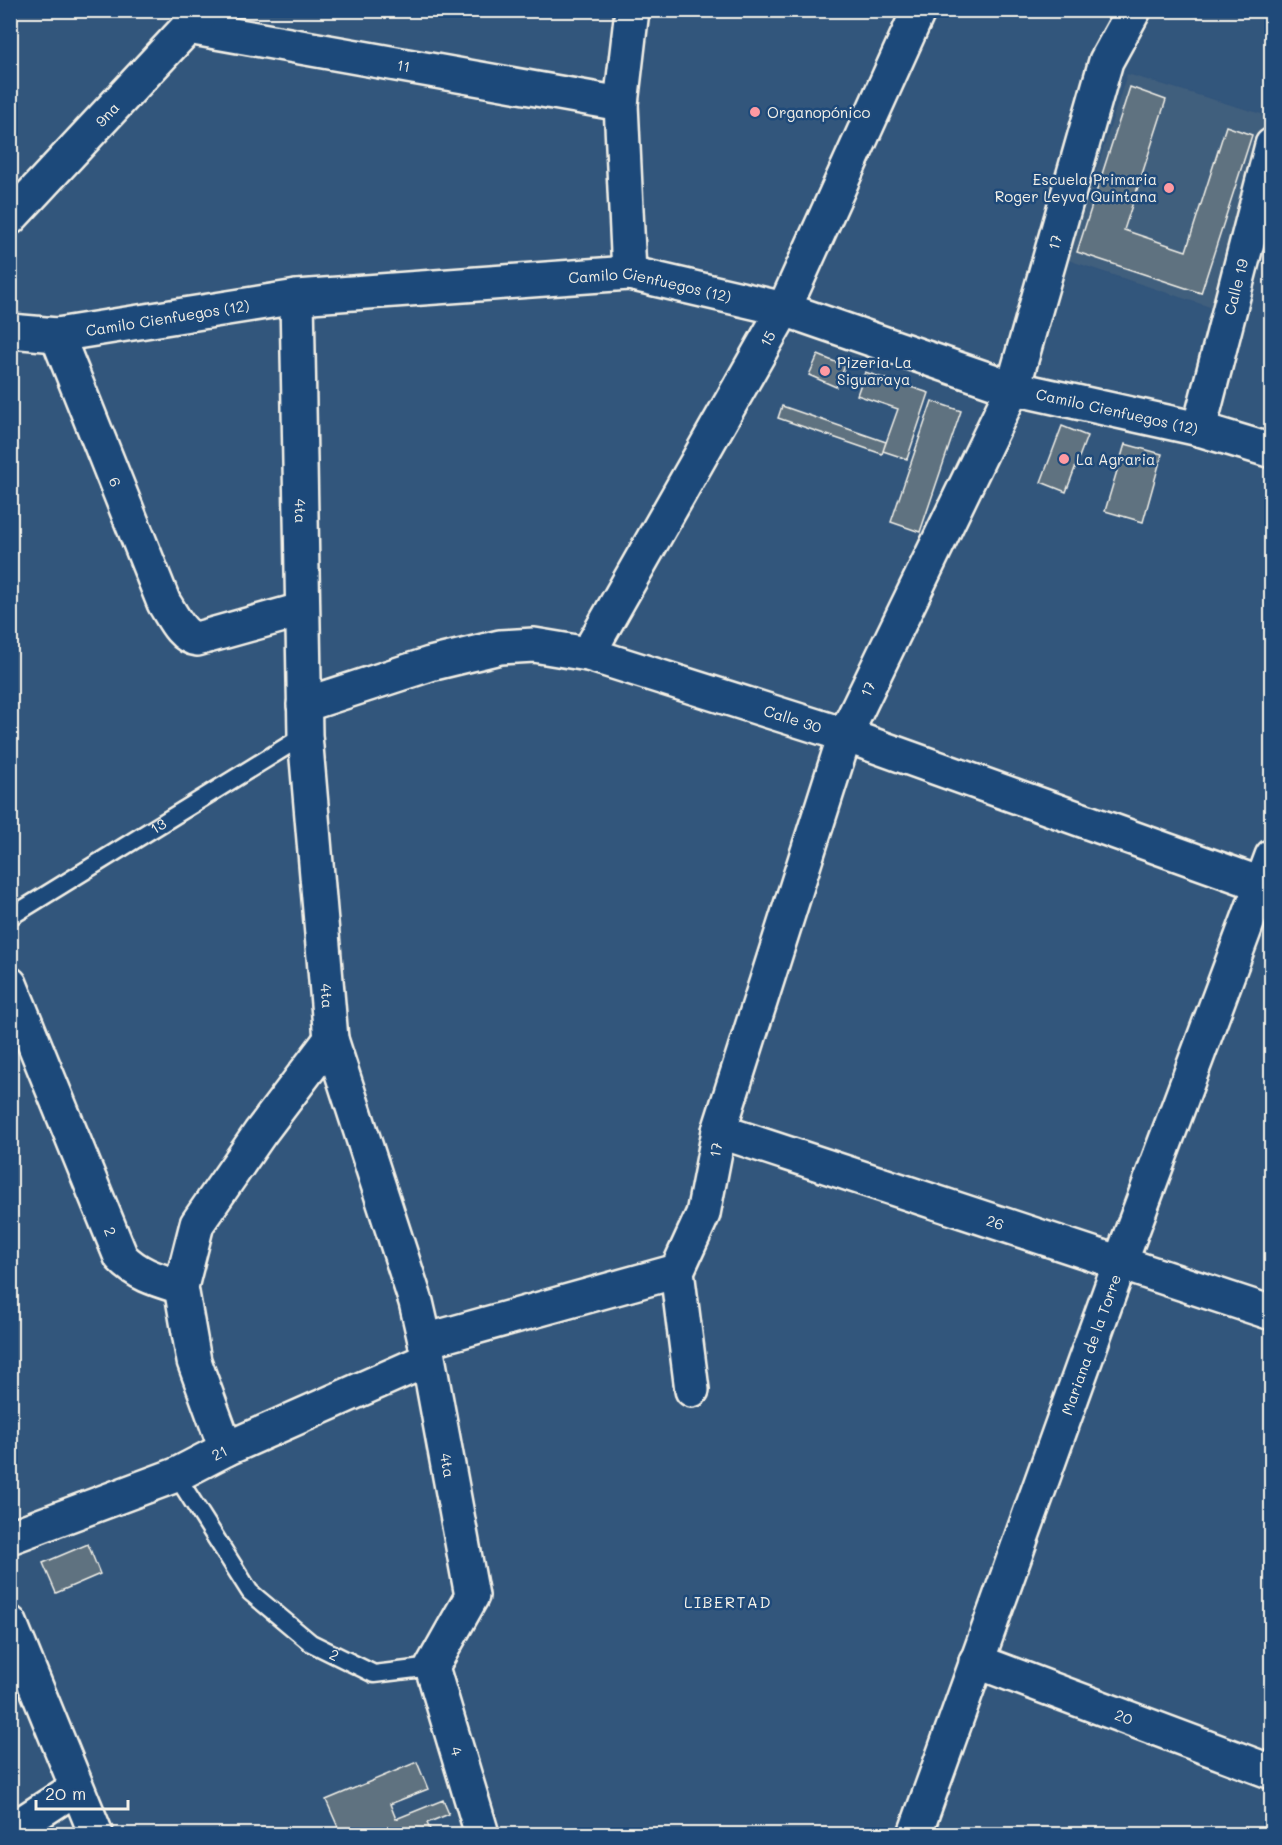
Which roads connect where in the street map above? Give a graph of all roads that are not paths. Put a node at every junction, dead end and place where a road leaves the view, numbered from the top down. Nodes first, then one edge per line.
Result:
1 (632, 10) edge
2 (919, 10) edge
3 (1134, 10) edge
4 (192, 16) edge
5 (621, 104) junction
6 (1272, 145) edge
7 (10, 218) edge
8 (628, 273) junction
9 (297, 297) junction
10 (784, 309) junction
11 (10, 331) edge
12 (57, 335) junction
13 (1013, 388) junction
14 (1199, 429) junction
15 (1272, 451) edge
16 (301, 610) junction
17 (588, 654) junction
18 (304, 720) junction
19 (845, 735) junction
20 (1268, 876) edge
21 (10, 917) edge
22 (10, 984) edge
23 (331, 1039) junction
24 (719, 1131) junction
25 (1120, 1263) junction
26 (677, 1271) junction
27 (181, 1287) junction
28 (1272, 1313) edge
29 (426, 1351) junction
30 (692, 1390) dead end
31 (226, 1449) junction
32 (176, 1475) junction
33 (10, 1537) edge
34 (10, 1623) edge
35 (976, 1661) junction
36 (432, 1667) junction
37 (1272, 1772) edge
38 (76, 1788) junction
39 (10, 1831) edge
40 (96, 1834) edge
41 (482, 1834) edge
42 (915, 1834) edge

1 - 5 street
2 - 10 street, 15
3 - 13 street, 17
4 - 5 street, 11
4 - 7 street, 9na
5 - 8 street
6 - 14 street, Calle 19
8 - 9 street, Camilo Cienfuegos (12)
8 - 10 street, Camilo Cienfuegos (12)
9 - 12 street, Camilo Cienfuegos (12)
9 - 16 street, 4ta
10 - 13 street, Camilo Cienfuegos (12)
10 - 17 street, 15
11 - 12 street, Camilo Cienfuegos (12)
12 - 16 street, 6
13 - 14 street, Camilo Cienfuegos (12)
13 - 19 street, 17
14 - 15 street, Camilo Cienfuegos (12)
16 - 18 street, 4ta
17 - 18 street, Calle 30
17 - 19 street, Calle 30
18 - 21 lane, 13
18 - 23 street, 4ta
19 - 20 street, Calle 30
19 - 24 street, 17
20 - 25 street, Mariana de la Torre
22 - 27 street, 2
23 - 27 street
23 - 29 street, 4ta
24 - 25 street, 26
24 - 26 street, 17
25 - 28 street, 26
25 - 35 street, Mariana de la Torre
26 - 29 street, 21
26 - 30 street
27 - 31 street
29 - 31 street, 21
29 - 36 street, 4ta
31 - 32 street, 21
32 - 33 street, 21
32 - 36 lane, 2
34 - 38 street
35 - 37 street, 20
35 - 42 street, Mariana de la Torre
36 - 41 street, 4
38 - 39 street
38 - 40 street

